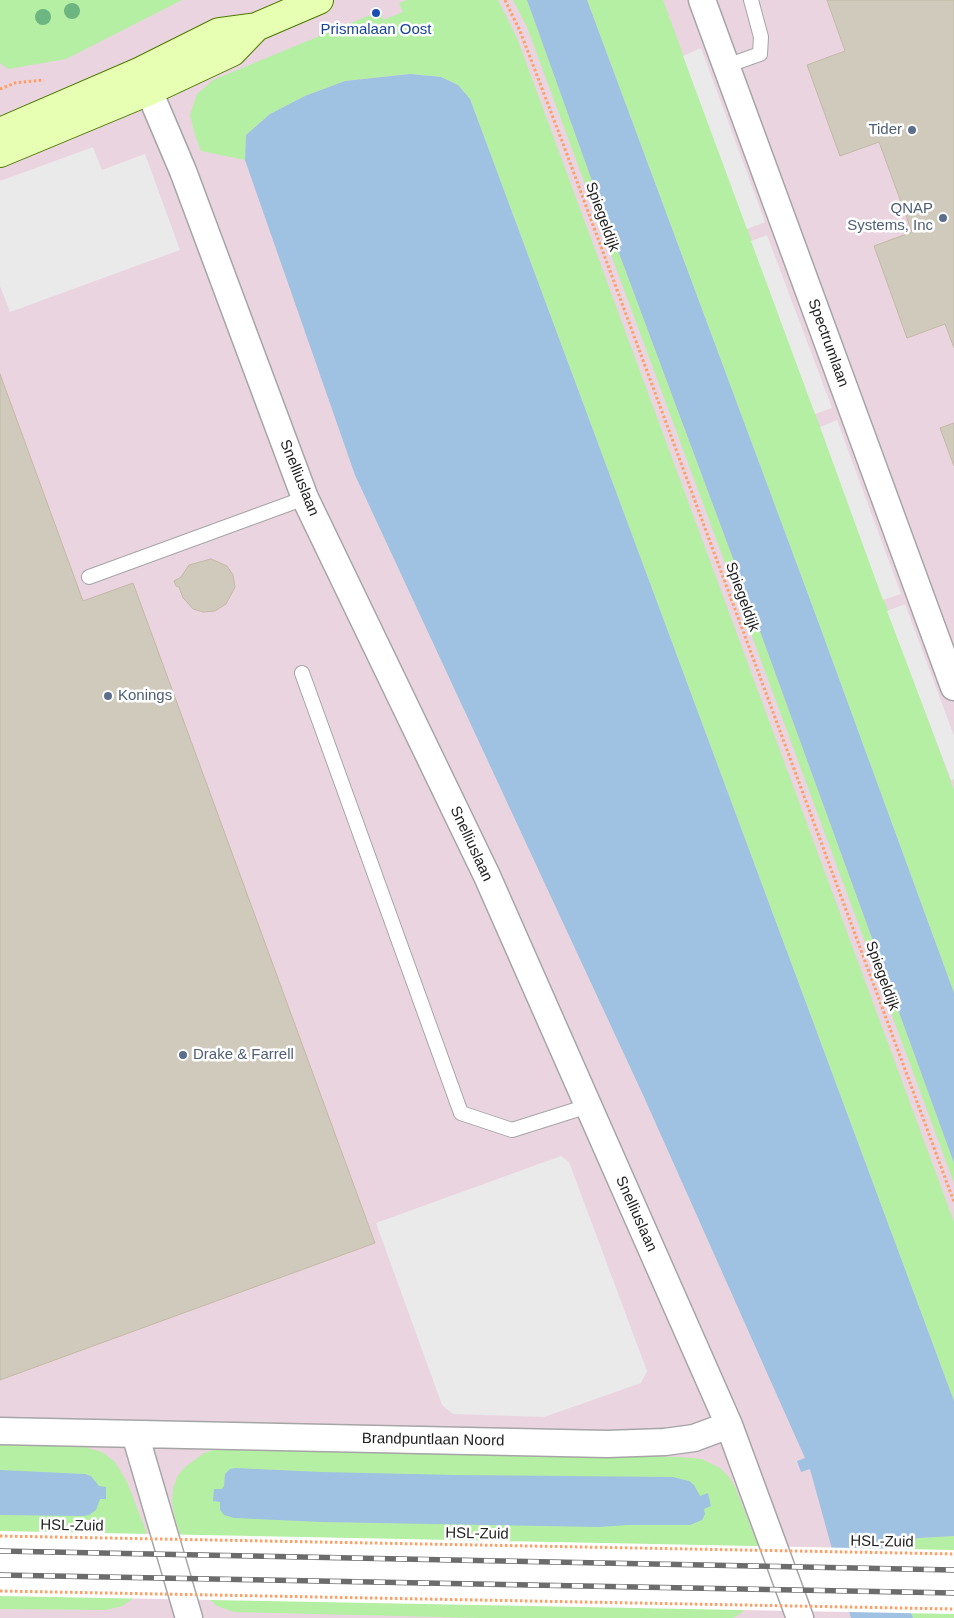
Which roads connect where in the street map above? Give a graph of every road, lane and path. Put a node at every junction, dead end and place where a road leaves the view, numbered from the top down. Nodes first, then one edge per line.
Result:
1 (319, 0) edge
2 (505, 0) edge
3 (702, 0) edge
4 (751, 0) edge
5 (726, 66) junction
6 (145, 81) junction
7 (0, 132) edge
8 (0, 153) edge
9 (305, 498) junction
10 (89, 577) dead end
11 (302, 673) dead end
12 (954, 687) edge
13 (588, 1106) junction
14 (954, 1202) edge
15 (729, 1425) junction
16 (0, 1431) edge
17 (135, 1434) junction
18 (0, 1536) edge
19 (954, 1554) edge
20 (0, 1590) edge
21 (954, 1609) edge
22 (189, 1618) edge
23 (798, 1618) edge

1 - 6 street
2 - 14 path, Spiegeldijk
3 - 5 street, Spectrumlaan
4 - 5 lane
5 - 12 street, Spectrumlaan
6 - 7 street
6 - 8 street
6 - 9 street, Snelliuslaan
9 - 10 lane
9 - 13 street, Snelliuslaan
11 - 13 lane
13 - 15 street, Snelliuslaan
15 - 17 street, Brandpuntlaan Noord
15 - 23 street, Snelliuslaan
16 - 17 street, Brandpuntlaan Noord
17 - 22 street
18 - 19 path, HSL-Zuid, bridge
20 - 21 path, bridge

